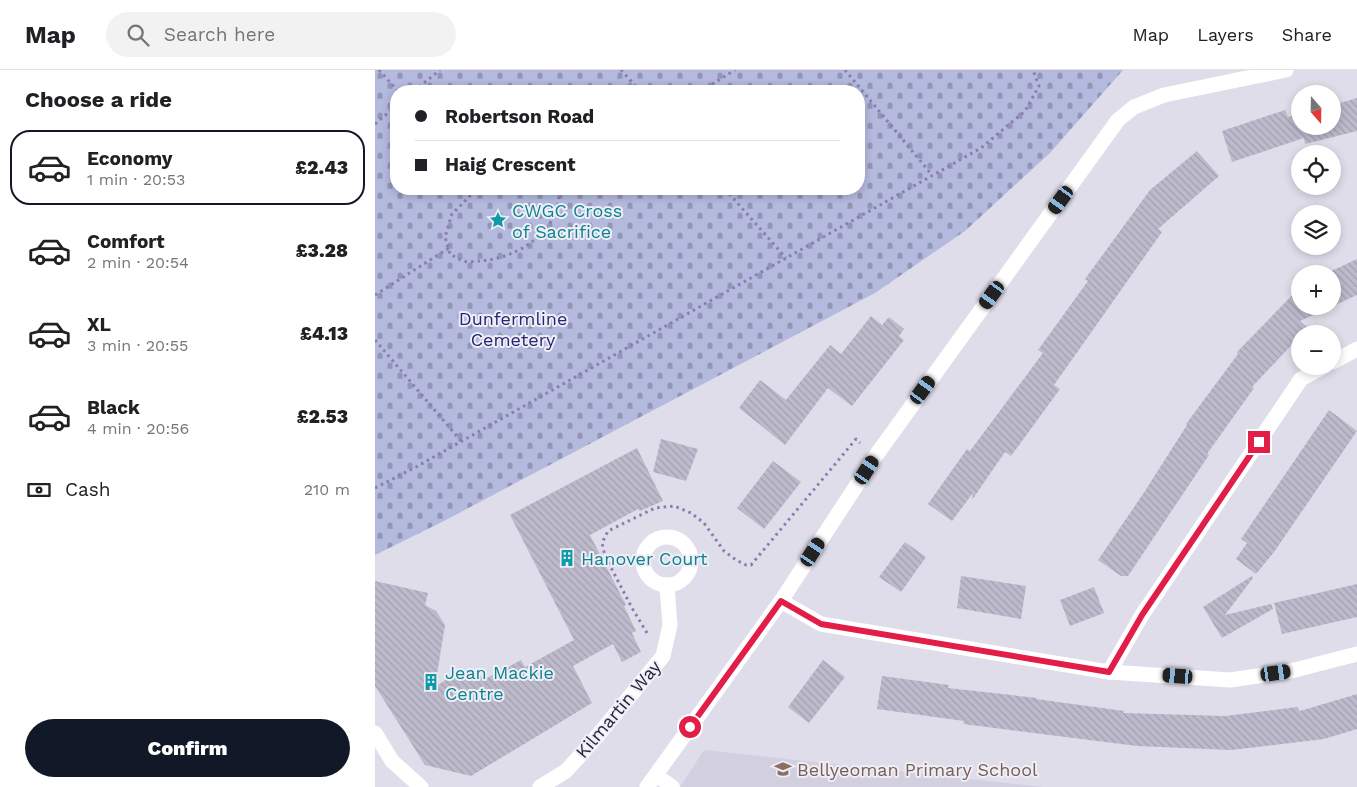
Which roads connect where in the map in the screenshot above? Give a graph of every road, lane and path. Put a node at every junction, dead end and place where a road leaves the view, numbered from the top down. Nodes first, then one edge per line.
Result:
1 (379, 70) edge
2 (440, 70) edge
3 (621, 70) edge
4 (735, 70) edge
5 (845, 70) edge
6 (1033, 70) edge
7 (1286, 70) edge
8 (1238, 75) edge
9 (393, 85) edge
10 (421, 85) edge
11 (635, 85) edge
12 (711, 85) edge
13 (857, 85) edge
14 (865, 94) edge
15 (390, 111) edge
16 (375, 124) edge
17 (932, 175) junction
18 (471, 195) edge
19 (559, 195) edge
20 (730, 195) edge
21 (449, 248) junction
22 (785, 258) junction
23 (375, 295) edge
24 (375, 340) edge
25 (1357, 349) edge
26 (1341, 358) edge
27 (1308, 375) edge
28 (461, 441) junction
29 (877, 454) junction
30 (375, 488) edge
31 (667, 586) dead end
32 (781, 601) junction
33 (1357, 654) edge
34 (657, 664) junction
35 (1109, 672) junction
36 (375, 733) edge
37 (652, 781) edge
38 (421, 787) edge
39 (540, 787) edge
40 (673, 787) edge

1 - 9 path
2 - 10 path
3 - 11 path
4 - 12 path
5 - 13 path
6 - 17 path
7 - 8 street
8 - 29 street
14 - 17 path
15 - 16 path
17 - 22 path
18 - 21 path
19 - 21 path
20 - 22 path
21 - 23 path
22 - 28 path
24 - 28 path
25 - 26 street
27 - 35 street
28 - 30 path
29 - 32 street
29 - 34 path
31 - 34 street, Kilmartin Way
32 - 35 street
32 - 37 street
33 - 35 street
34 - 39 street, Kilmartin Way
36 - 38 street
37 - 40 lane

